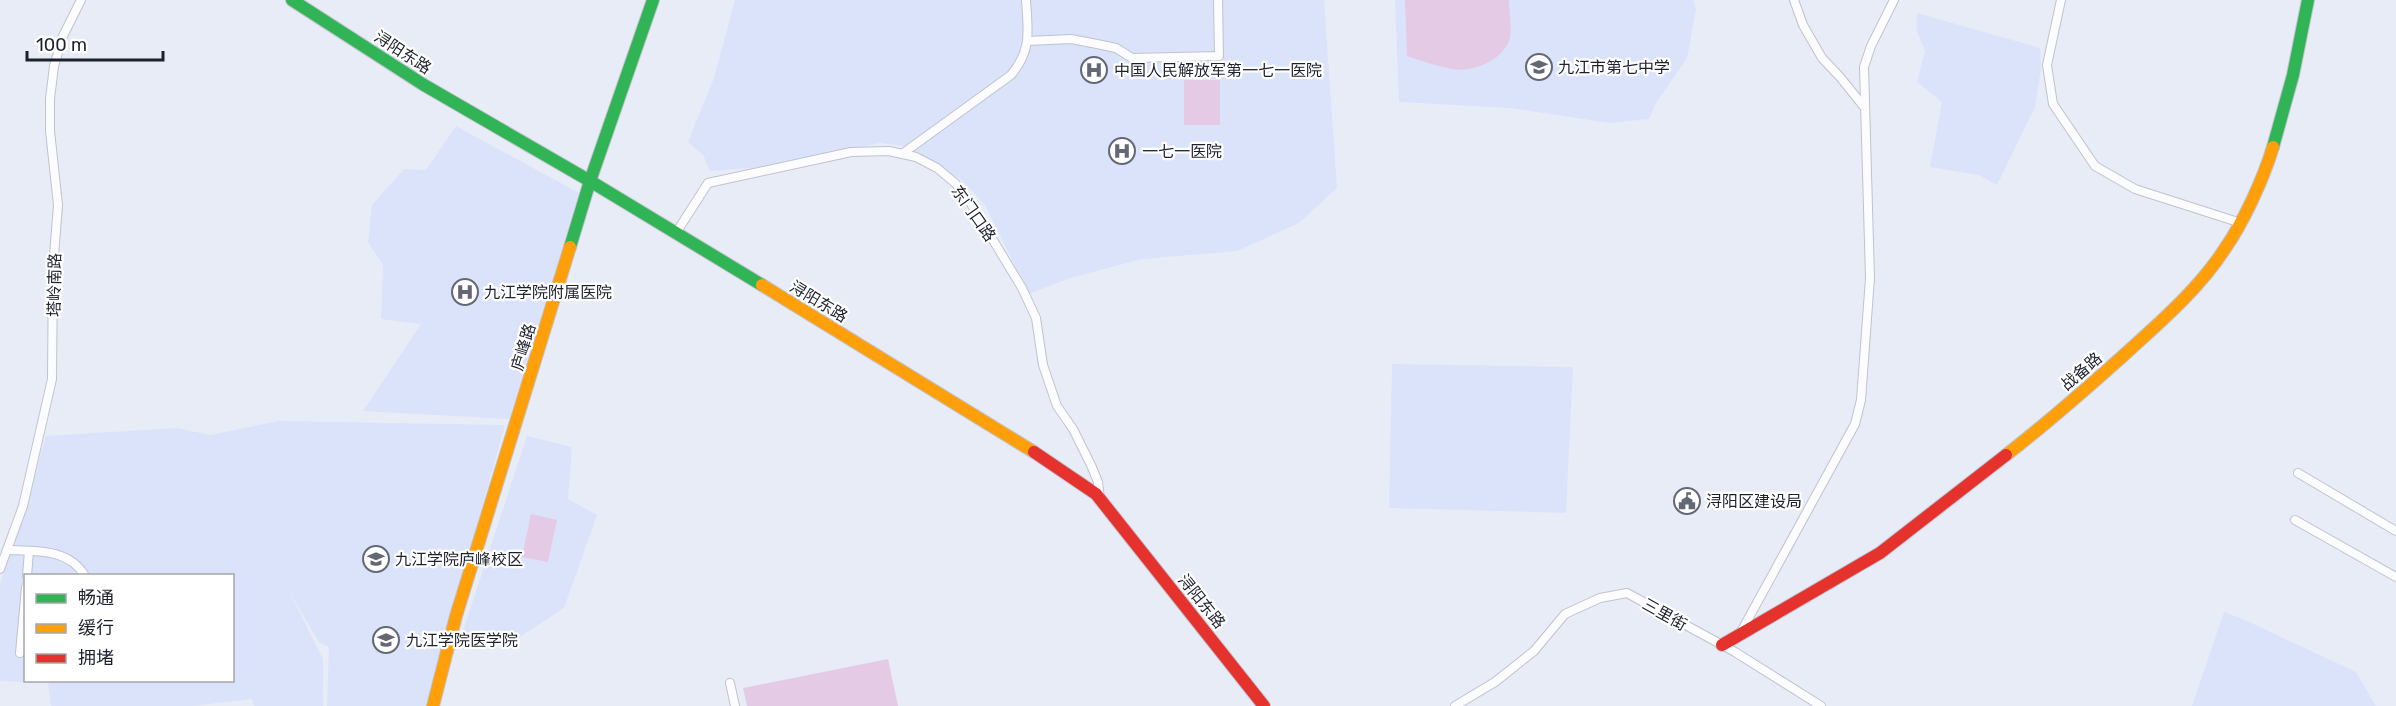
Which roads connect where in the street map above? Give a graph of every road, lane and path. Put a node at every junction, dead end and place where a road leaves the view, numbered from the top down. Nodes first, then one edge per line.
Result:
1 (81, 0) edge
2 (292, 0) edge
3 (653, 0) edge
4 (1026, 0) edge
5 (1218, 0) edge
6 (1794, 0) edge
7 (1894, 0) edge
8 (2061, 0) edge
9 (2308, 0) edge
10 (1028, 40) junction
11 (1865, 108) junction
12 (902, 154) junction
13 (590, 181) junction
14 (2241, 223) junction
15 (676, 233) junction
16 (2298, 473) dead end
17 (1100, 500) junction
18 (2295, 520) dead end
19 (2396, 531) edge
20 (7, 550) junction
21 (29, 551) junction
22 (0, 569) edge
23 (27, 574) edge
24 (84, 574) edge
25 (2396, 578) edge
26 (24, 609) edge
27 (1739, 635) junction
28 (1722, 645) junction
29 (20, 653) dead end
30 (730, 683) dead end
31 (433, 706) edge
32 (735, 706) edge
33 (1264, 706) edge
34 (1455, 706) edge
35 (1821, 706) edge

1 - 20 street, 塔岭南路
2 - 13 main road, 浔阳东路
3 - 13 main road, 庐峰路
4 - 10 street
5 - 10 street
6 - 11 street
7 - 11 street
8 - 14 street
9 - 14 main road, 战备路
10 - 12 street
11 - 27 street
12 - 15 street, 东门口路
12 - 17 street, 东门口路
13 - 15 main road, 浔阳东路
13 - 31 main road, 庐峰路
14 - 27 main road, 战备路
15 - 17 main road, 浔阳东路
16 - 19 street
17 - 33 main road, 浔阳东路
18 - 25 street
20 - 21 street
20 - 22 street, 塔岭南路
21 - 23 street
21 - 24 street
26 - 29 street
27 - 28 main road, 战备路
28 - 34 street, 三里街
28 - 35 street, 三里街
30 - 32 street

